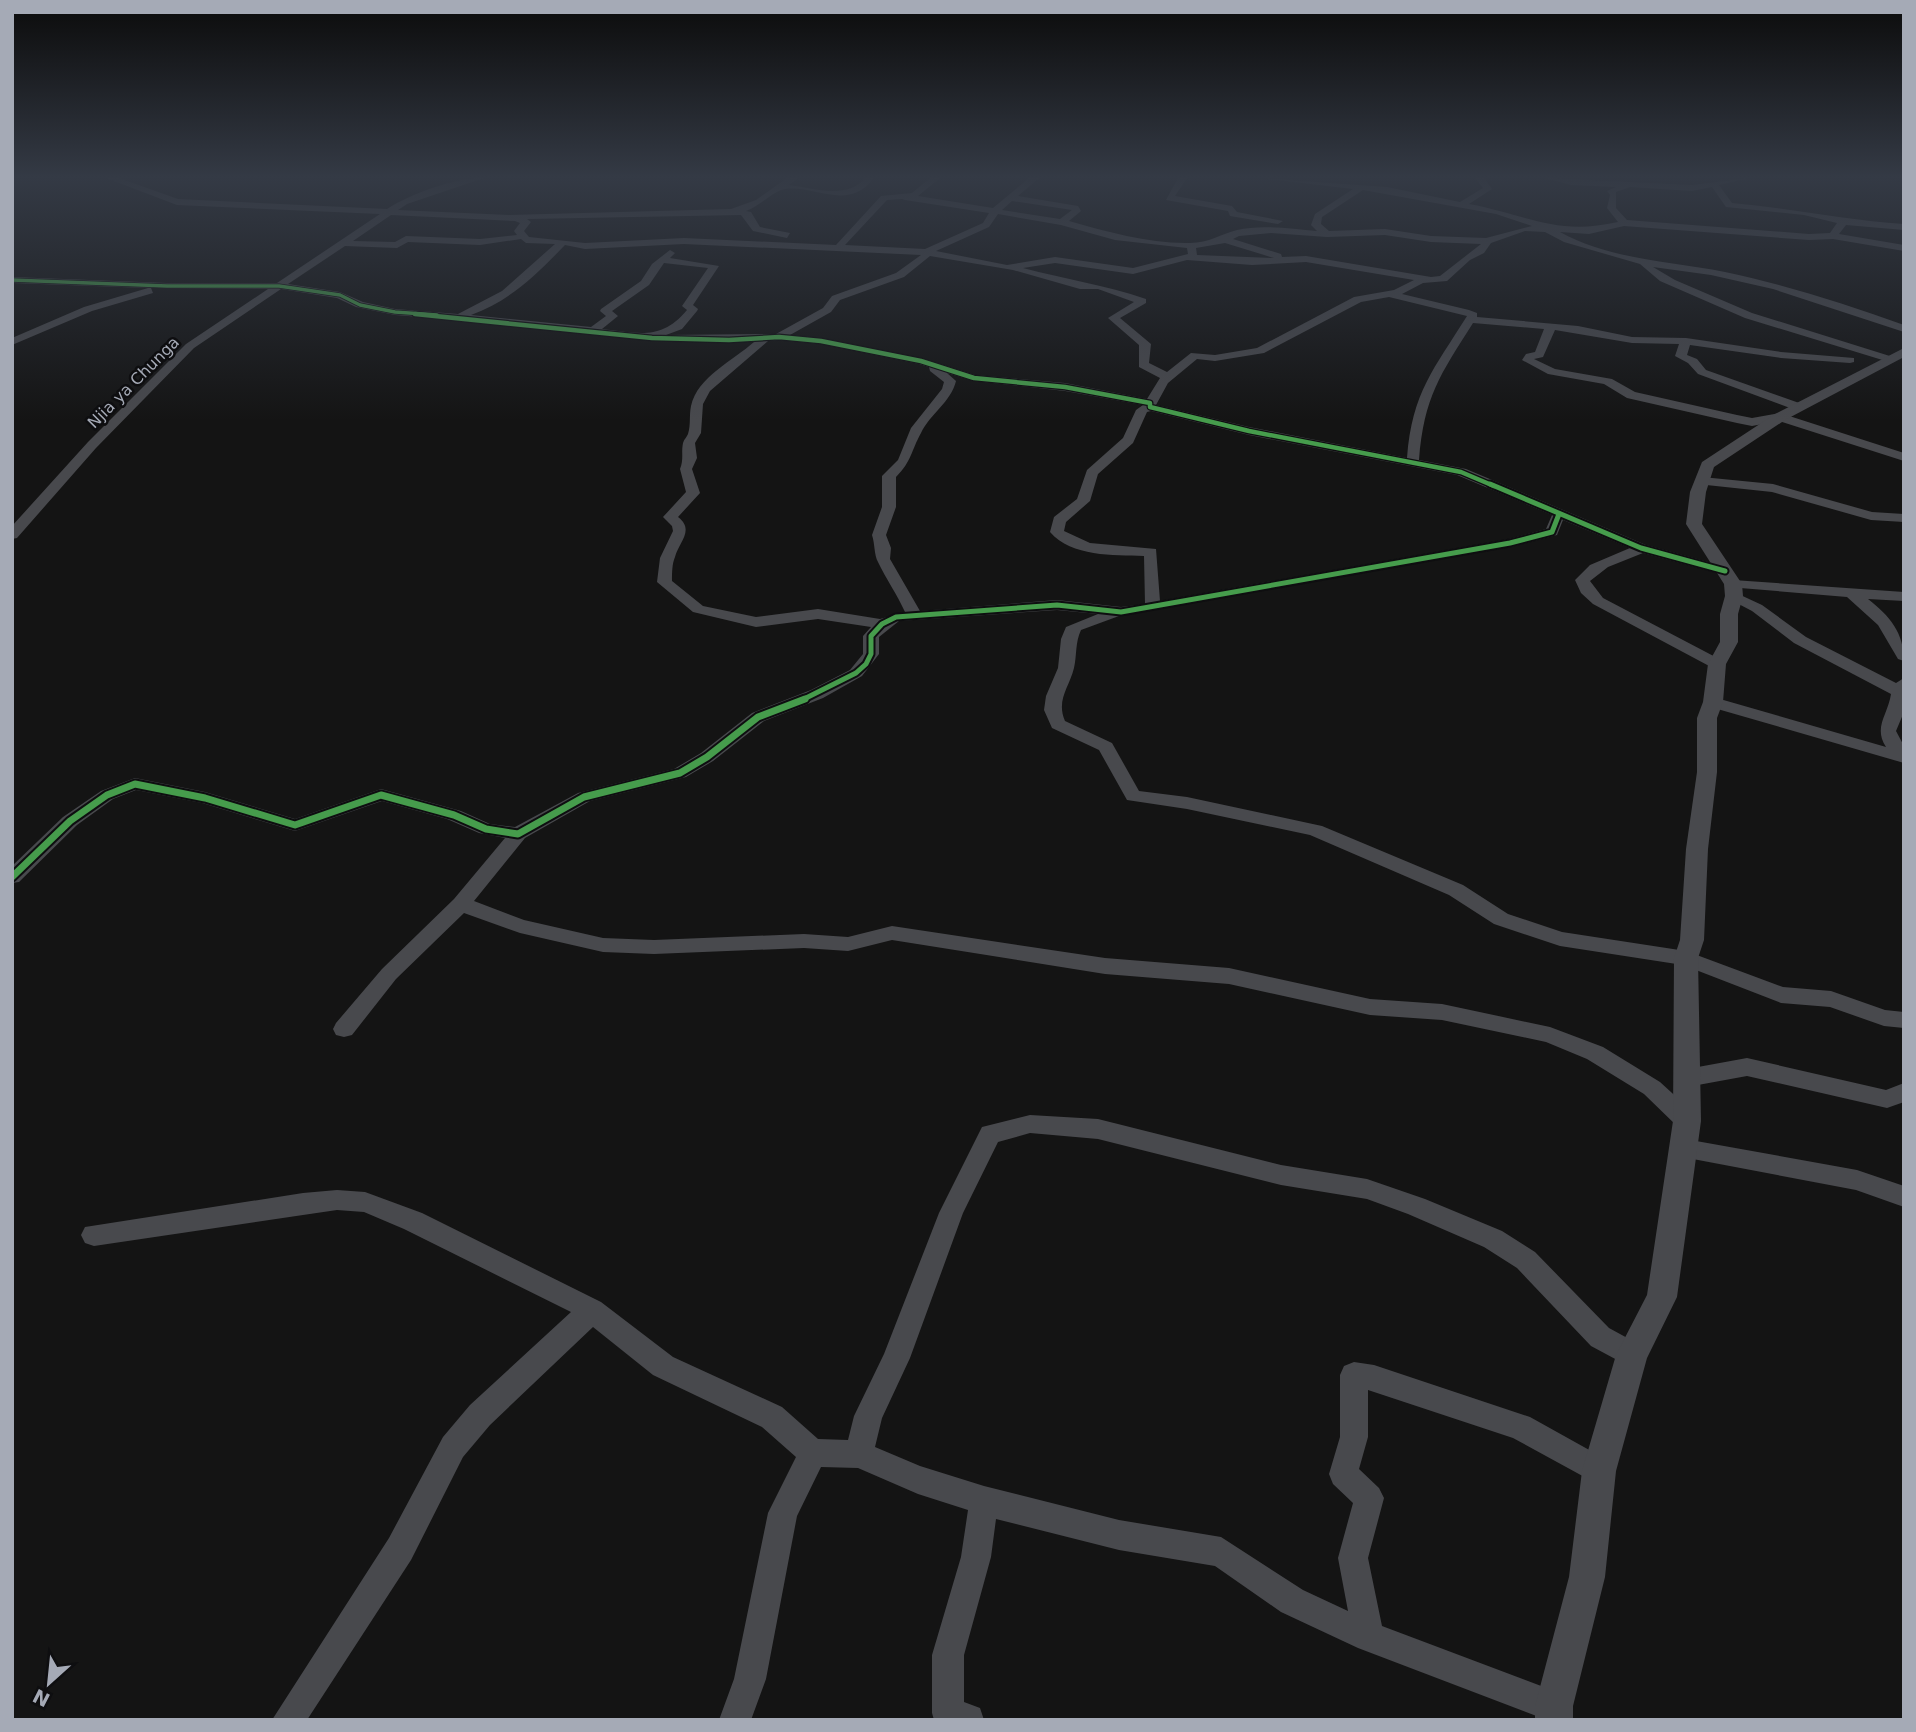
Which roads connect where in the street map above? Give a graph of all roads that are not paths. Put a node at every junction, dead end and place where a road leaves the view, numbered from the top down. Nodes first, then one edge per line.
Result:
1 (320, 259) edge
2 (549, 259) edge
3 (924, 259) edge
4 (961, 259) edge
5 (1179, 259) edge
6 (1212, 259) edge
7 (1280, 259) edge
8 (1466, 259) edge
9 (1632, 259) edge
10 (662, 260) joint
11 (1283, 260) junction
12 (1643, 262) junction
13 (1007, 268) junction
14 (12, 280) edge
15 (1434, 280) junction
16 (167, 286) junction
17 (279, 286) junction
18 (1387, 294) junction
19 (457, 316) junction
20 (1470, 320) junction
21 (1550, 329) junction
22 (1904, 329) edge
23 (594, 330) junction
24 (773, 337) junction
25 (652, 338) junction
26 (1686, 341) junction
27 (12, 342) edge
28 (1890, 359) edge
29 (936, 365) junction
30 (1168, 377) junction
31 (1150, 405) junction
32 (1798, 407) junction
33 (1780, 417) junction
34 (1904, 457) edge
35 (1413, 460) junction
36 (1702, 481) junction
37 (1559, 514) junction
38 (1904, 518) edge
39 (12, 535) edge
40 (1641, 548) junction
41 (1731, 584) junction
42 (1853, 595) junction
43 (1904, 597) edge
44 (1153, 607) junction
45 (1121, 612) junction
46 (914, 615) junction
47 (882, 624) junction
48 (1904, 656) edge
49 (1717, 664) junction
50 (1901, 687) edge
51 (1713, 702) junction
52 (1904, 757) edge
53 (518, 834) junction
54 (12, 877) edge
55 (461, 904) junction
56 (1686, 958) junction
57 (1904, 1020) edge
58 (344, 1029) dead end
59 (1687, 1078) junction
60 (1904, 1093) edge
61 (1686, 1135) junction
62 (1904, 1197) edge
63 (94, 1235) dead end
64 (592, 1310) junction
65 (1632, 1355) junction
66 (813, 1453) junction
67 (859, 1454) junction
68 (1600, 1471) junction
69 (984, 1501) junction
70 (1369, 1637) junction
71 (1554, 1713) edge
72 (288, 1720) edge
73 (735, 1720) edge
74 (968, 1720) edge

1 - 17 street, Njia ya Chunga
2 - 19 street
3 - 24 street
4 - 13 street
5 - 13 street
6 - 11 street
7 - 11 street
8 - 15 street
9 - 12 street
10 - 23 street
10 - 25 street
11 - 15 street
12 - 22 street
12 - 28 street
13 - 30 street
14 - 16 street
15 - 18 street
16 - 17 street
16 - 27 street
17 - 19 street
17 - 39 street, Njia ya Chunga
18 - 20 street
18 - 30 street
19 - 23 street
20 - 21 street
20 - 35 street
21 - 26 street
21 - 33 street
23 - 25 street
24 - 25 street
24 - 29 street
24 - 47 street
26 - 28 street
26 - 32 street
28 - 32 street
29 - 31 street
29 - 46 street
30 - 31 street
31 - 35 street
31 - 44 street
32 - 33 street
33 - 34 street
33 - 36 street
35 - 37 street
36 - 38 street
36 - 41 street
37 - 40 street
37 - 44 street
40 - 41 street
40 - 49 street
41 - 42 street
41 - 49 street
41 - 50 street
42 - 43 street
42 - 48 street
44 - 45 street
45 - 46 street
45 - 56 street
46 - 47 street
47 - 53 street
49 - 51 street
50 - 52 street
51 - 52 street
51 - 56 street
53 - 54 street
53 - 55 street
55 - 58 street
55 - 61 street
56 - 57 street
56 - 59 street
59 - 60 street
59 - 61 street
61 - 62 street
61 - 65 street
63 - 64 street
64 - 66 street
64 - 72 street
65 - 67 street
65 - 68 street
66 - 67 street
66 - 73 street
67 - 69 street
68 - 70 street
68 - 71 street
69 - 70 street
69 - 74 street
70 - 71 street

